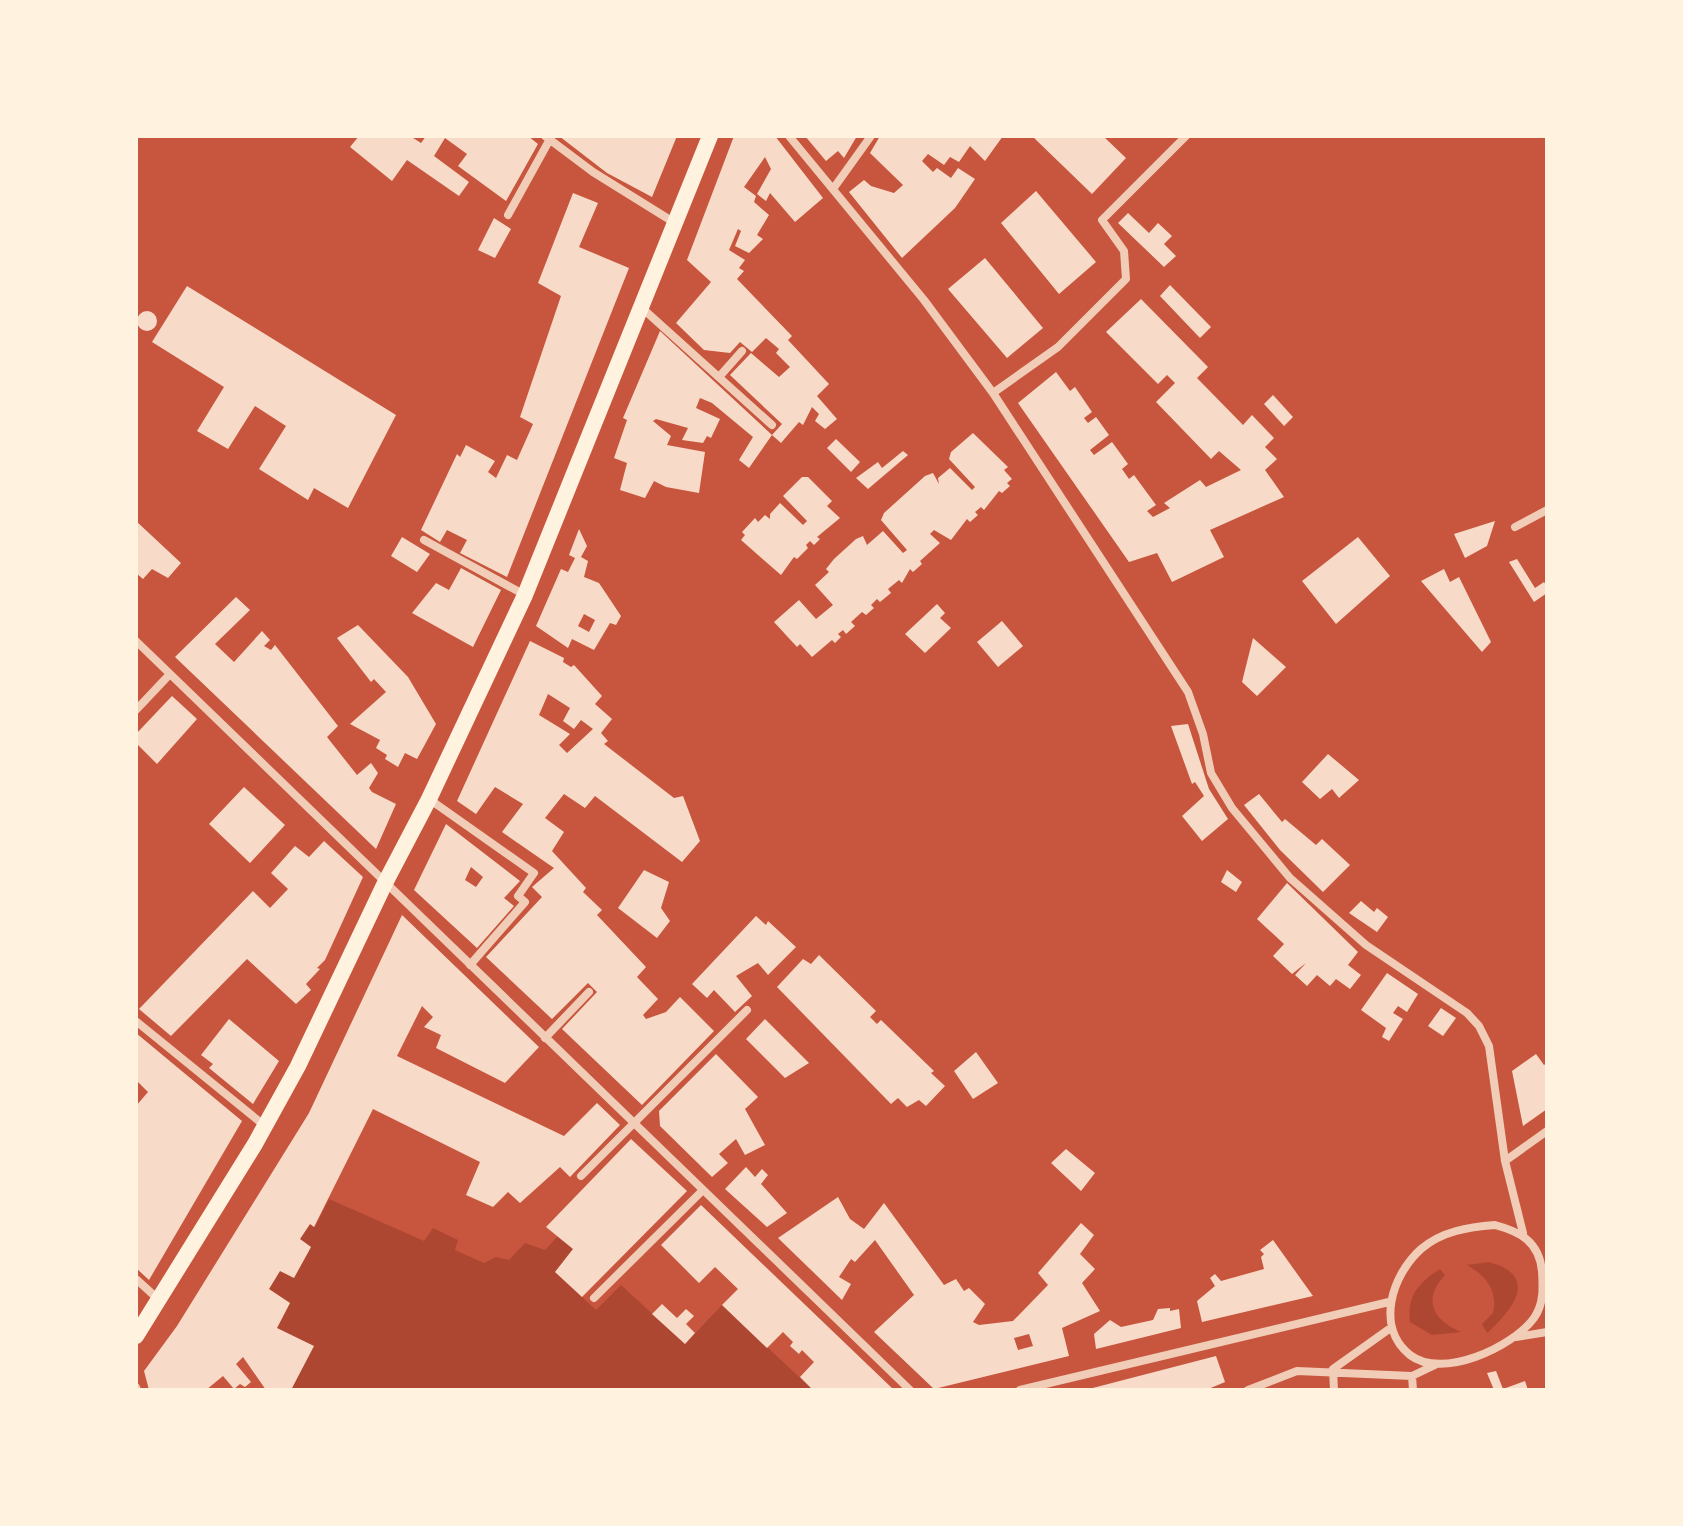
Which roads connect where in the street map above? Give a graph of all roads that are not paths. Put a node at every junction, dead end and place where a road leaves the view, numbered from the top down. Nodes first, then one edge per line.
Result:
1 (710, 136) edge
2 (789, 136) edge
3 (871, 136) edge
4 (1186, 136) edge
5 (548, 138) edge
6 (833, 189) junction
7 (508, 215) dead end
8 (675, 223) junction
9 (642, 308) junction
10 (742, 351) dead end
11 (719, 377) junction
12 (993, 393) junction
13 (772, 425) dead end
14 (1547, 510) edge
15 (1515, 527) dead end
16 (424, 540) dead end
17 (525, 595) junction
18 (136, 641) edge
19 (170, 674) junction
20 (136, 710) edge
21 (429, 799) junction
22 (385, 883) junction
23 (470, 965) junction
24 (589, 992) dead end
25 (747, 1010) dead end
26 (137, 1022) edge
27 (545, 1038) junction
28 (634, 1124) junction
29 (265, 1126) junction
30 (1547, 1131) edge
31 (1505, 1161) junction
32 (581, 1176) dead end
33 (703, 1190) junction
34 (1523, 1233) junction
35 (136, 1279) edge
36 (1545, 1293) edge
37 (594, 1298) dead end
38 (159, 1299) junction
39 (1389, 1302) junction
40 (1392, 1327) junction
41 (1547, 1332) edge
42 (136, 1336) edge
43 (1515, 1337) junction
44 (1438, 1364) junction
45 (1333, 1370) junction
46 (1412, 1376) junction
47 (910, 1390) edge
48 (1020, 1390) edge
49 (1248, 1390) edge
50 (1334, 1390) edge
51 (1413, 1390) edge

1 - 8 main road
2 - 6 street
3 - 6 street
4 - 12 street
5 - 7 street
5 - 8 street
6 - 12 street
8 - 9 main road
9 - 11 street
9 - 17 main road
10 - 11 street
11 - 13 street
12 - 31 street
14 - 15 street
16 - 17 street
17 - 21 main road
18 - 19 street
19 - 20 street
19 - 22 street
21 - 22 main road
21 - 23 street
22 - 23 street
22 - 29 main road
23 - 27 street
24 - 27 street
25 - 28 street
26 - 29 street
27 - 28 street
28 - 32 street
28 - 33 street
29 - 38 main road
30 - 31 street
31 - 34 street
33 - 37 street
33 - 47 street
34 - 36 street
34 - 39 street
35 - 38 street
36 - 43 street
38 - 42 main road
39 - 40 street
39 - 48 street
40 - 44 street
40 - 45 street
41 - 43 street
43 - 44 street
44 - 46 street
45 - 46 street
45 - 49 street
45 - 50 street
46 - 51 street

